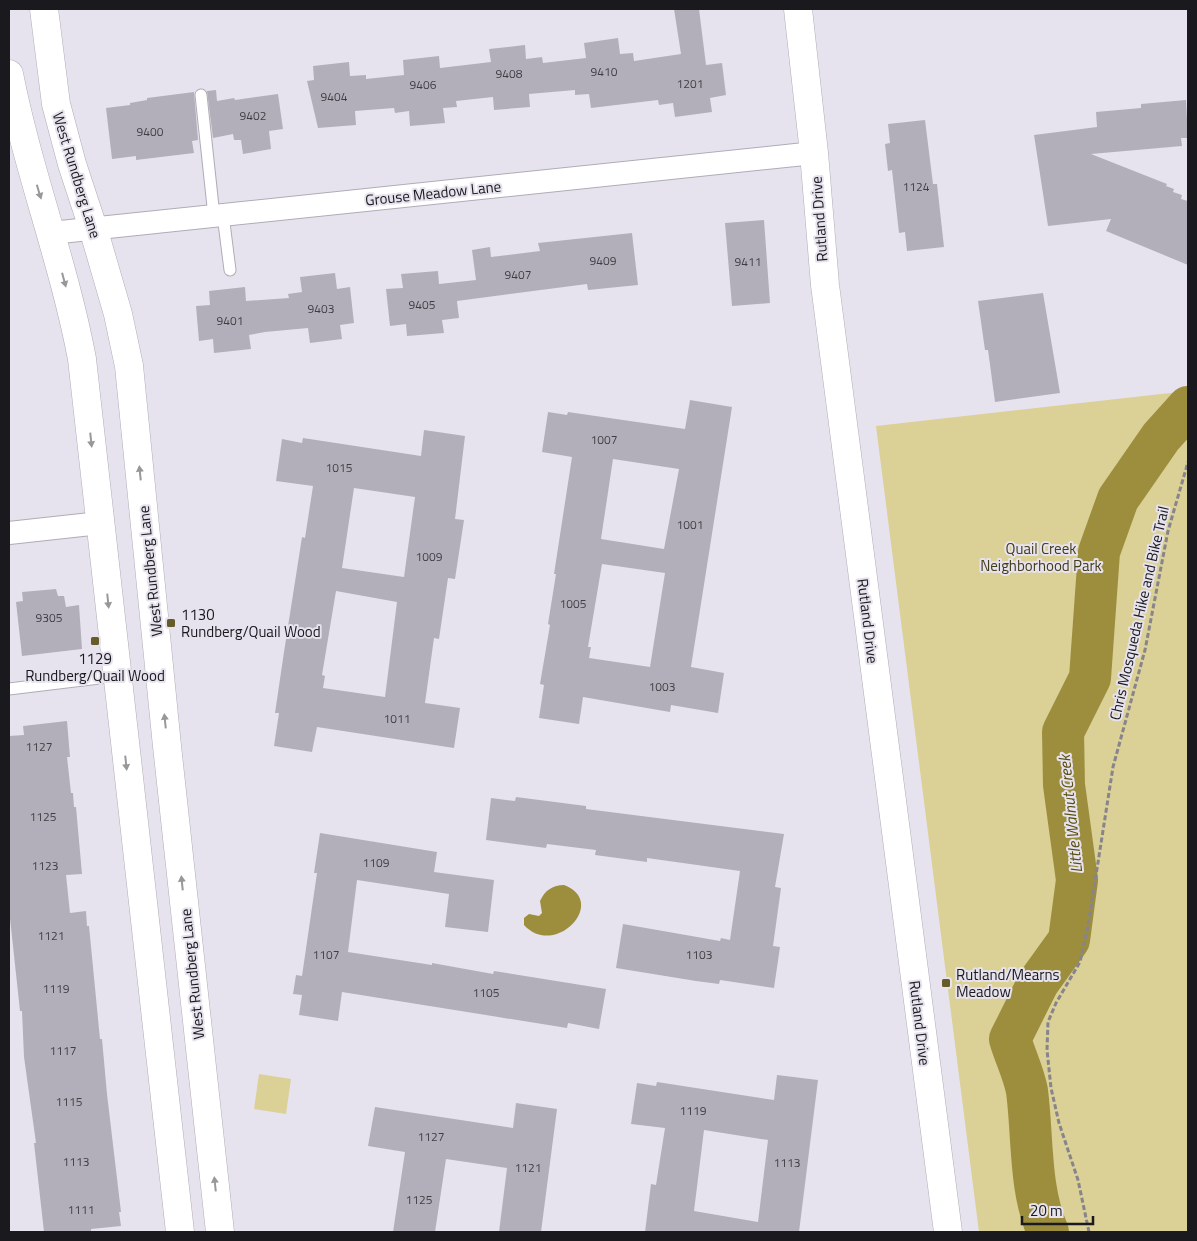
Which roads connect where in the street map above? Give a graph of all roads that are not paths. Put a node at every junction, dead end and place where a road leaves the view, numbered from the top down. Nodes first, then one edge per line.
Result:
1 (44, 9) edge
2 (798, 9) edge
3 (9, 74) edge
4 (201, 95) dead end
5 (814, 153) junction
6 (219, 215) junction
7 (93, 228) junction
8 (51, 233) junction
9 (230, 270) dead end
10 (100, 523) junction
11 (9, 533) edge
12 (116, 676) junction
13 (9, 689) edge
14 (197, 1020) junction
15 (156, 1022) junction
16 (180, 1232) edge
17 (220, 1232) edge
18 (948, 1232) edge

1 - 7 main road, West Rundberg Lane
2 - 5 main road, Rutland Drive
3 -> 8 main road
4 - 6 lane
5 - 6 street, Grouse Meadow Lane
5 - 18 main road, Rutland Drive
6 - 7 street, Grouse Meadow Lane
6 - 9 lane
7 - 8 street, Grouse Meadow Lane
14 -> 7 main road, West Rundberg Lane
8 -> 10 main road
10 - 11 street
10 -> 12 main road
12 - 13 lane
12 -> 15 main road
14 - 15 main road
17 -> 14 main road, West Rundberg Lane
15 - 16 main road

